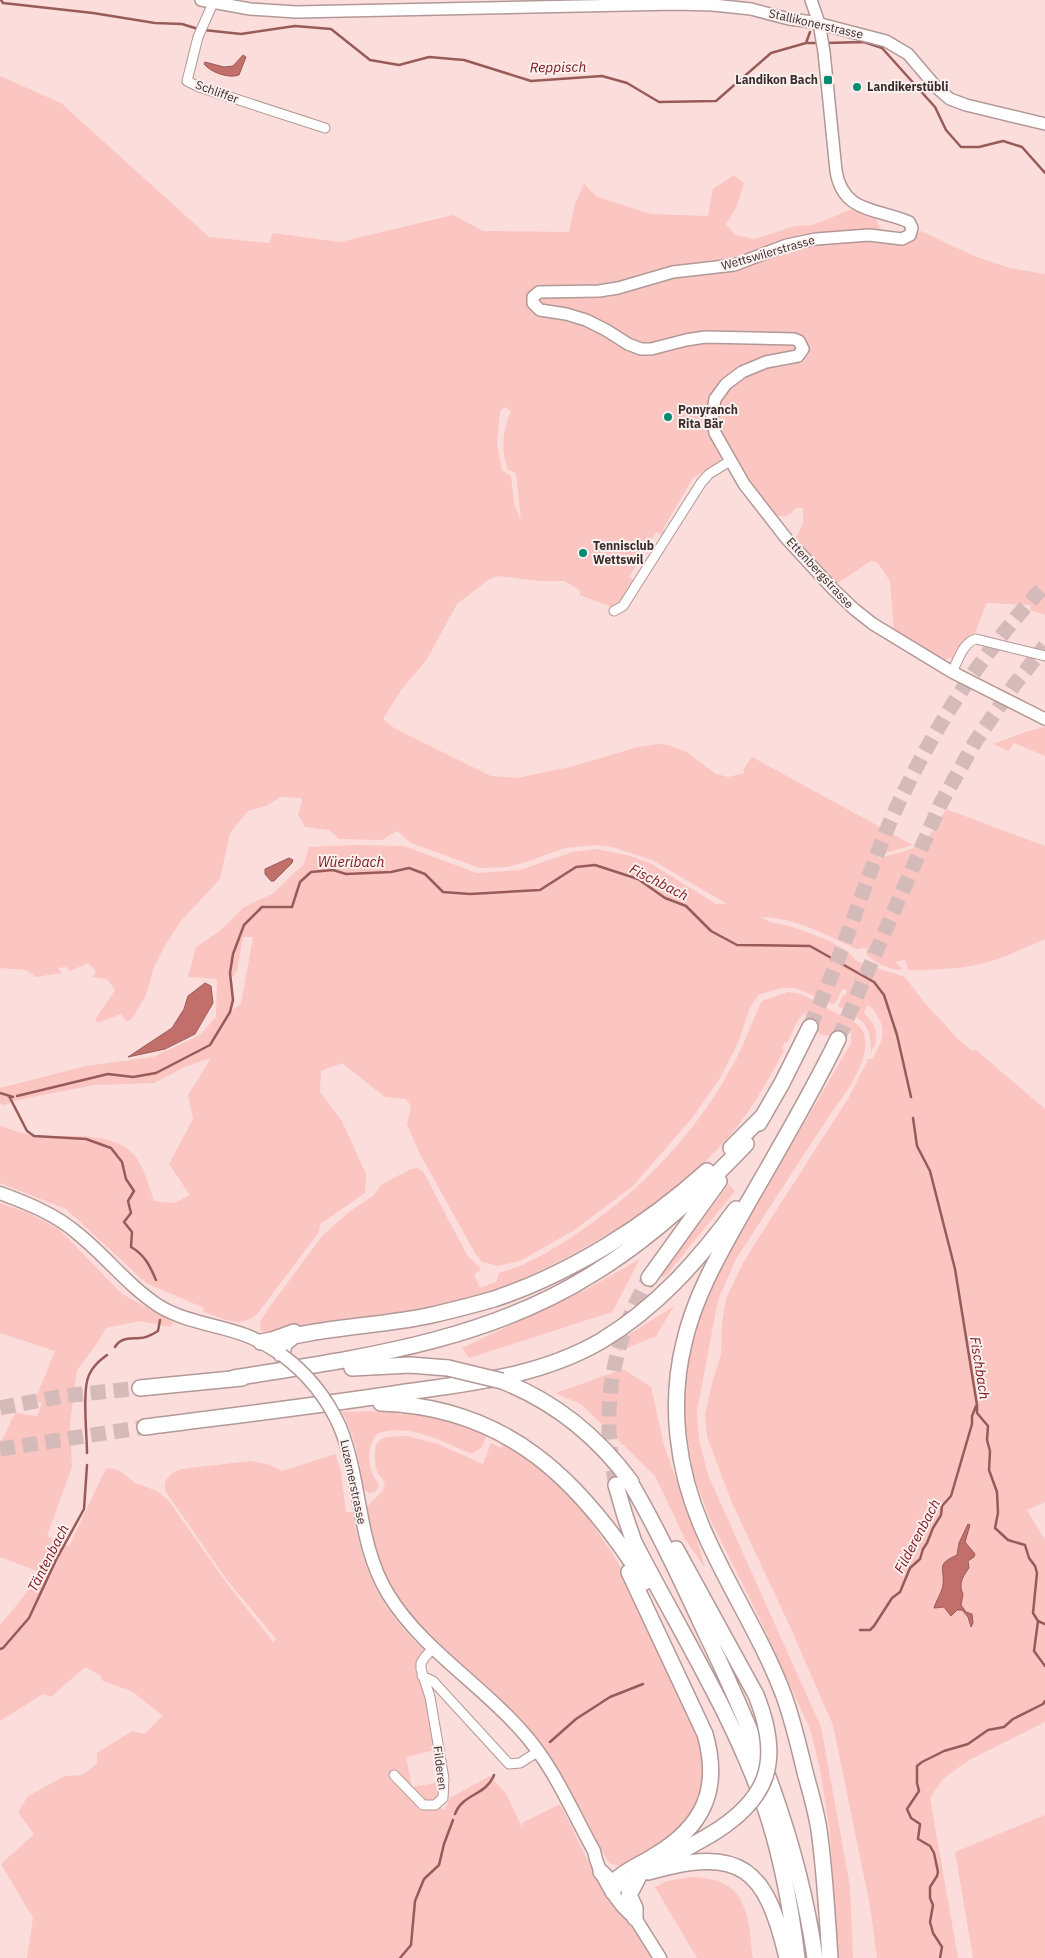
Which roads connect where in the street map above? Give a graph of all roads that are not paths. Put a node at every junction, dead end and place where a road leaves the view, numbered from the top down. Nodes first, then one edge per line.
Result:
1 (811, 0) edge
2 (207, 1) edge
3 (819, 23) junction
4 (1045, 124) edge
5 (325, 128) dead end
6 (715, 399) joint
7 (730, 461) junction
8 (614, 612) dead end
9 (1045, 656) edge
10 (952, 672) junction
11 (1045, 719) edge
12 (810, 1027) tunnel mouth
13 (838, 1039) tunnel mouth
14 (764, 1115) junction
15 (787, 1134) junction
16 (746, 1144) junction
17 (0, 1193) edge
18 (649, 1278) tunnel mouth
19 (313, 1332) junction
20 (261, 1342) junction
21 (282, 1355) junction
22 (234, 1378) junction
23 (140, 1388) tunnel mouth
24 (337, 1403) junction
25 (145, 1427) tunnel mouth
26 (621, 1480) junction
27 (584, 1498) junction
28 (433, 1648) junction
29 (422, 1676) junction
30 (710, 1685) junction
31 (539, 1751) junction
32 (804, 1769) junction
33 (394, 1775) dead end
34 (603, 1868) joint
35 (624, 1881) junction
36 (635, 1918) junction
37 (660, 1958) edge
38 (787, 1958) edge
39 (797, 1958) edge
40 (815, 1958) edge
41 (824, 1958) edge
42 (830, 1958) edge

1 - 3 street, Wettswilerstrasse
2 - 3 street, Stallikonerstrasse
2 - 5 street, Schliffer
3 - 4 street, Stallikonerstrasse
3 - 6 street, Wettswilerstrasse
6 - 7 street, Ettenbergstrasse
7 - 8 street
7 - 10 street, Ettenbergstrasse
9 - 10 street
10 - 11 street, Ettenbergstrasse
12 - 14 highway
13 - 15 highway
14 - 16 highway
14 - 19 highway
15 - 24 highway
15 - 32 highway
16 - 18 highway
16 - 22 highway
17 - 20 main road, Luzernerstrasse
19 - 20 highway
19 - 21 highway
20 - 21 main road, Luzernerstrasse
21 - 28 main road, Luzernerstrasse, bridge
22 - 23 highway
22 - 26 highway, bridge
24 - 25 highway
24 - 27 highway
26 - 30 highway
26 - 35 highway, bridge
26 - 40 highway
27 - 30 highway
27 - 35 highway
28 - 29 street
28 - 31 main road, Luzernerstrasse
29 - 31 street
29 - 33 street, Filderen
30 - 39 highway
31 - 34 main road, Luzernerstrasse
32 - 41 highway
32 - 42 highway
34 - 35 highway
35 - 36 main road
35 - 36 highway
35 - 38 highway
36 - 37 main road

